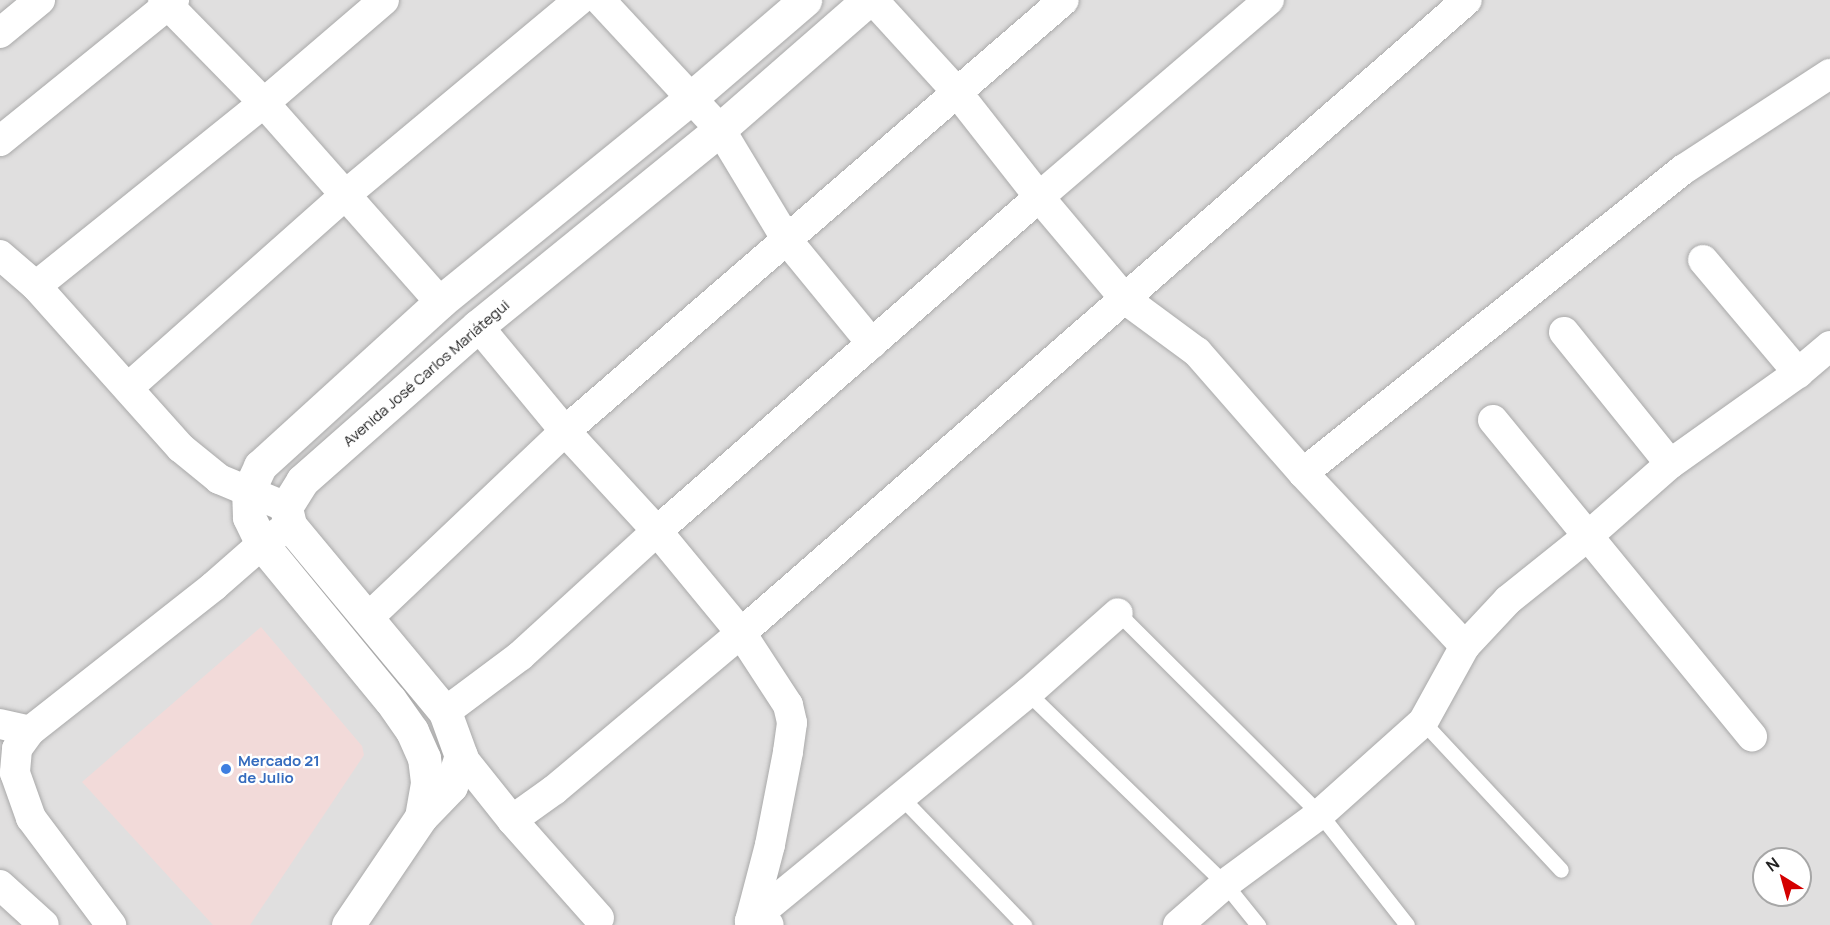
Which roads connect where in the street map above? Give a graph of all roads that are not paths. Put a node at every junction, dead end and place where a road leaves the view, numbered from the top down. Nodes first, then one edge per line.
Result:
1 (40, 0) edge
2 (384, 0) edge
3 (579, 0) edge
4 (600, 0) edge
5 (805, 0) edge
6 (868, 0) edge
7 (873, 0) edge
8 (1064, 0) edge
9 (1269, 0) edge
10 (1467, 0) edge
11 (168, 2) edge
12 (0, 33) edge
13 (1830, 74) edge
14 (956, 92) junction
15 (692, 97) junction
16 (264, 103) junction
17 (720, 129) junction
18 (0, 141) edge
19 (344, 196) junction
20 (1039, 197) junction
21 (788, 240) junction
22 (0, 255) edge
23 (1703, 260) dead end
24 (36, 286) junction
25 (1125, 299) junction
26 (440, 302) junction
27 (478, 326) junction
28 (1564, 332) dead end
29 (872, 344) junction
30 (1830, 346) edge
31 (1798, 372) junction
32 (129, 387) junction
33 (1493, 420) dead end
34 (565, 431) junction
35 (1670, 464) junction
36 (1303, 473) junction
37 (248, 492) junction
38 (288, 516) junction
39 (657, 531) junction
40 (1588, 536) junction
41 (262, 544) junction
42 (1118, 613) joint
43 (369, 617) junction
44 (741, 633) junction
45 (1465, 646) junction
46 (1028, 693) junction
47 (445, 712) junction
48 (1423, 722) junction
49 (0, 724) edge
50 (30, 731) junction
51 (1752, 736) dead end
52 (461, 756) junction
53 (901, 797) junction
54 (1320, 814) junction
55 (420, 817) junction
56 (512, 820) junction
57 (1561, 870) dead end
58 (1225, 884) junction
59 (0, 885) edge
60 (599, 918) dead end
61 (36, 922) edge
62 (759, 923) edge
63 (111, 925) edge
64 (348, 925) edge
65 (1024, 925) edge
66 (1178, 925) edge
67 (1258, 925) edge
68 (1407, 925) edge

1 - 12 street
2 - 16 street
3 - 19 street
4 - 15 street
5 - 15 street
6 - 17 street, Avenida José Carlos Mariátegui
7 - 14 street
8 - 14 street
9 - 20 street
10 - 25 street
11 - 16 street
11 - 18 street
13 - 36 street
14 - 20 street
14 - 21 street
15 - 17 street
15 - 26 street
16 - 19 street
16 - 24 street
17 - 21 street
17 - 27 street, Avenida José Carlos Mariátegui
19 - 26 street
19 - 32 street
20 - 25 street
20 - 29 street
21 - 29 street
21 - 34 street
22 - 24 street
23 - 31 street
24 - 32 street
25 - 36 street
25 - 44 street
26 - 37 street
27 - 34 street
27 - 38 street, Avenida José Carlos Mariátegui
28 - 35 street
29 - 39 street
30 - 31 street
31 - 35 street
32 - 37 street
33 - 40 street
34 - 39 street
34 - 43 street
35 - 40 street
36 - 45 street
37 - 38 street
37 - 41 street
38 - 41 street
38 - 43 street
39 - 44 street
39 - 47 street
40 - 45 street
40 - 51 street
41 - 50 street
41 - 55 street
42 - 46 street
42 - 54 lane
43 - 47 street
44 - 56 street
44 - 62 street
45 - 48 street
46 - 53 street
46 - 58 lane
47 - 52 street
48 - 54 street
48 - 57 lane
49 - 50 street
50 - 63 street
52 - 55 street
52 - 56 street
53 - 62 street
53 - 65 lane
54 - 58 street
54 - 68 lane
55 - 64 street
56 - 60 street
58 - 66 street
58 - 67 lane
59 - 61 street

